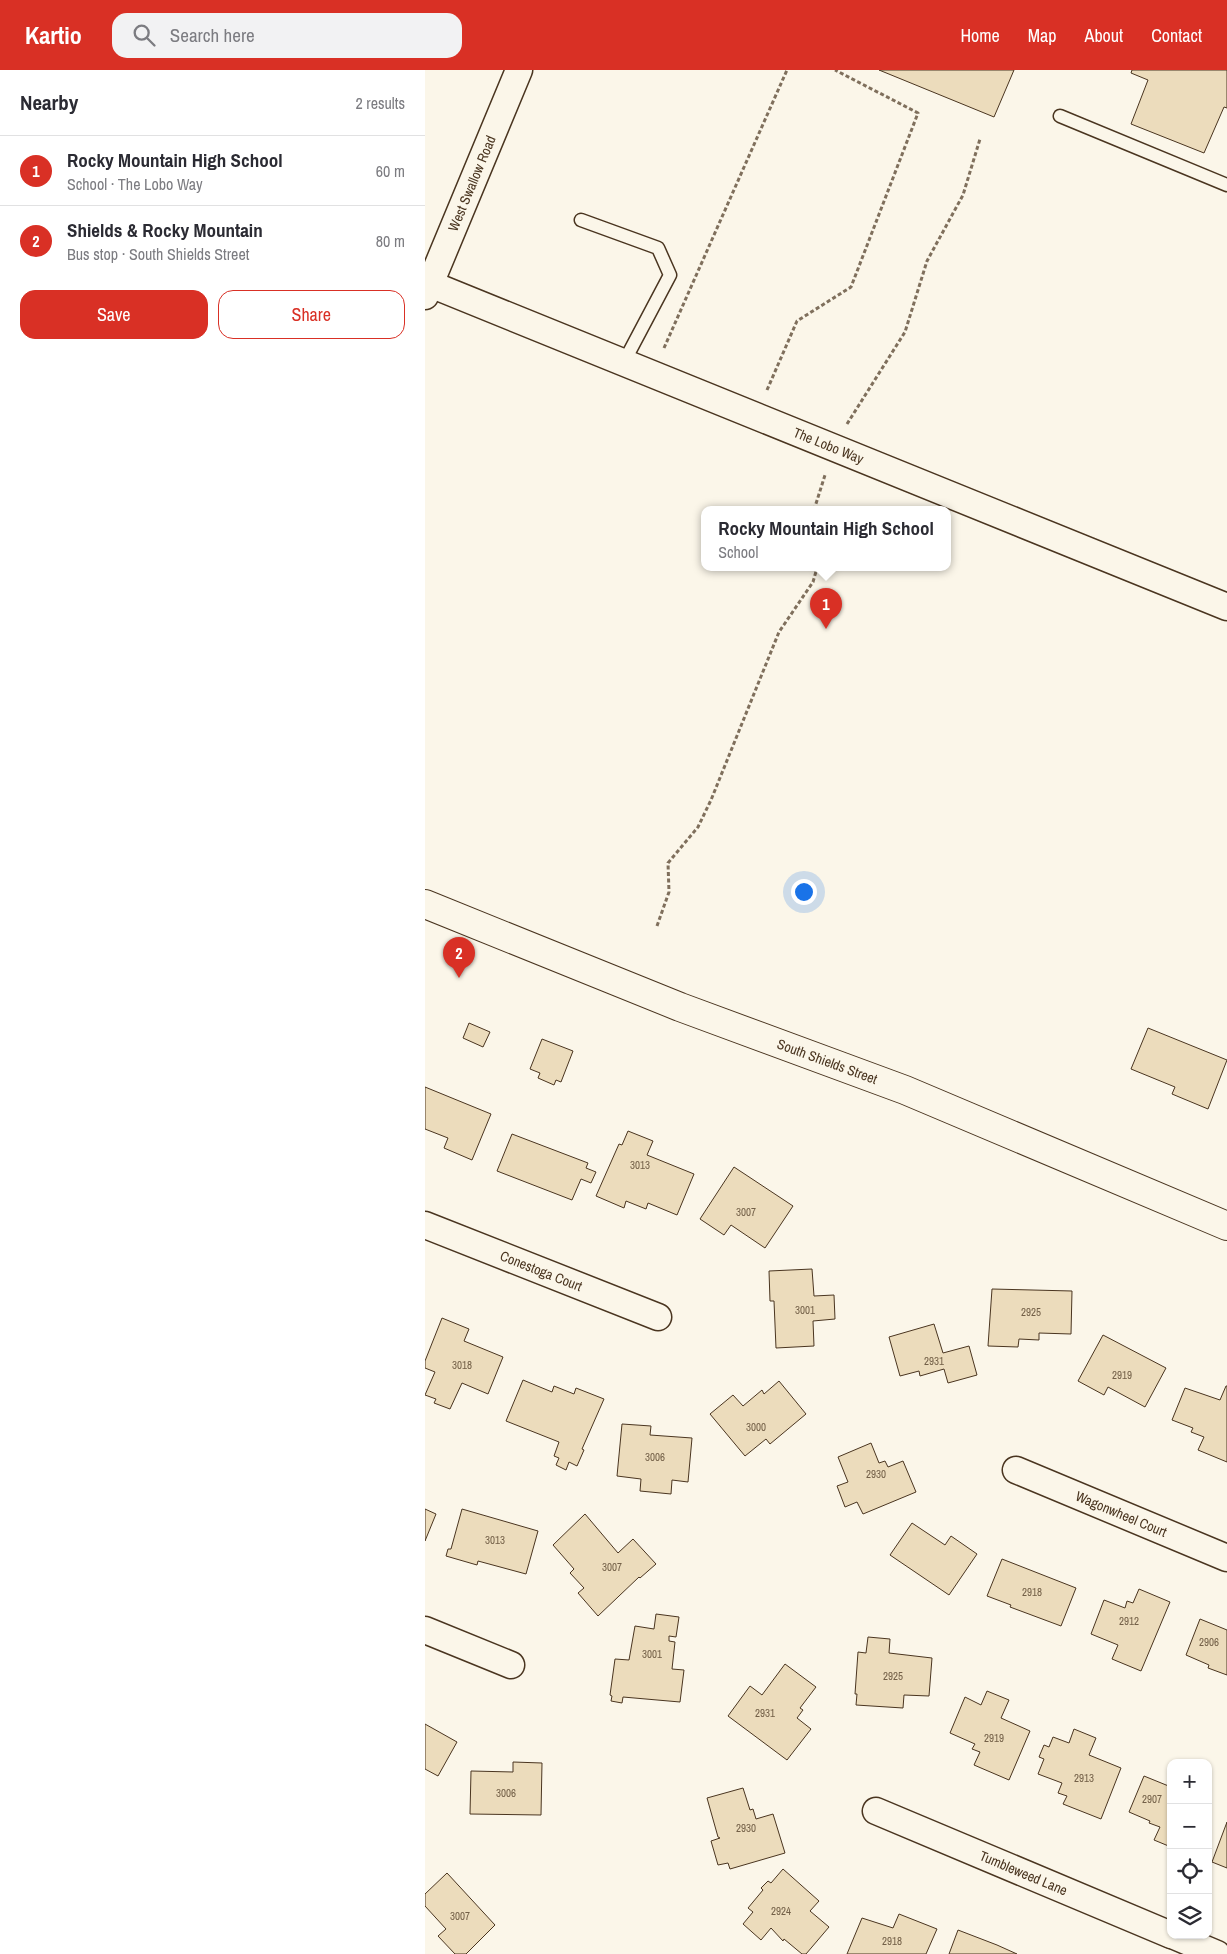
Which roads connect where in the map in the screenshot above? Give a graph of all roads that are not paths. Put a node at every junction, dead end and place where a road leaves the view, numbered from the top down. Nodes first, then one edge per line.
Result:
1 (519, 70) edge
2 (1060, 116) dead end
3 (1227, 185) edge
4 (581, 220) dead end
5 (428, 290) edge
6 (624, 362) junction
7 (1227, 607) edge
8 (425, 904) edge
9 (425, 1224) edge
10 (1227, 1226) edge
11 (658, 1317) dead end
12 (1016, 1470) dead end
13 (1227, 1558) edge
14 (425, 1630) edge
15 (511, 1665) dead end
16 (876, 1811) dead end
17 (1167, 1933) edge
18 (1181, 1939) edge
19 (1217, 1954) edge

1 - 5 street, West Swallow Road
2 - 3 lane
4 - 6 lane
5 - 6 street, The Lobo Way
6 - 7 street, The Lobo Way
8 - 10 main road, South Shields Street
9 - 11 street, Conestoga Court
12 - 13 street, Wagonwheel Court
14 - 15 street
16 - 17 street, Tumbleweed Lane
18 - 19 street, Tumbleweed Lane

